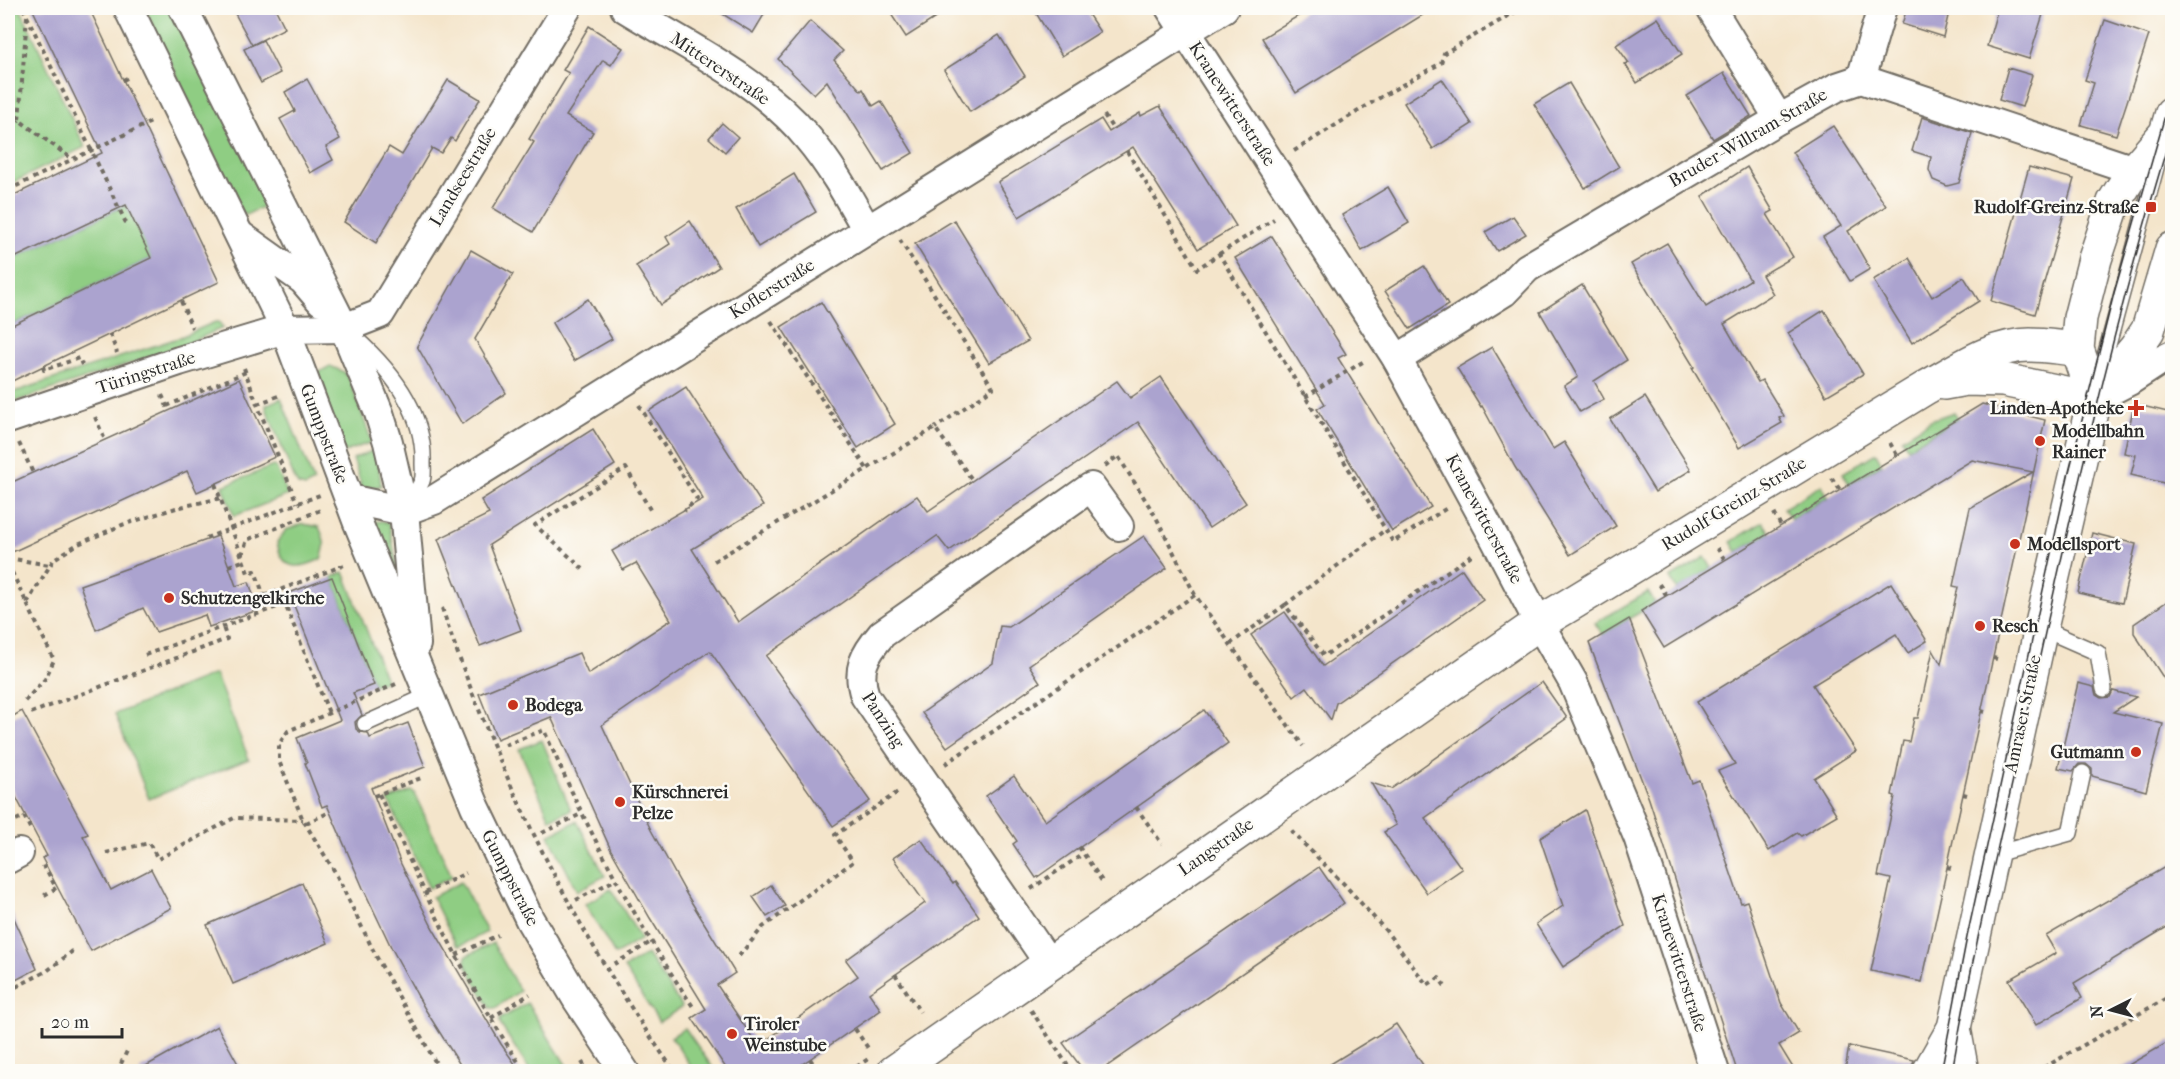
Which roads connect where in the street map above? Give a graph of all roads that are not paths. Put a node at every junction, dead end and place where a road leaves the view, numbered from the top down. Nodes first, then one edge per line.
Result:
1 (128, 8) edge
2 (183, 8) edge
3 (567, 8) edge
4 (625, 8) edge
5 (1170, 8) edge
6 (1224, 8) edge
7 (1711, 8) edge
8 (1882, 8) edge
9 (1186, 33) junction
10 (1861, 79) junction
11 (1779, 119) junction
12 (2171, 133) edge
13 (2134, 170) junction
14 (877, 224) junction
15 (239, 234) junction
16 (2172, 253) edge
17 (344, 328) junction
18 (285, 329) junction
19 (2092, 346) junction
20 (1392, 352) junction
21 (2172, 355) edge
22 (1930, 385) junction
23 (2094, 399) junction
24 (11, 426) edge
25 (349, 499) junction
26 (404, 511) junction
27 (1119, 526) dead end
28 (1539, 623) junction
29 (2041, 628) junction
30 (415, 684) junction
31 (2104, 689) dead end
32 (365, 724) dead end
33 (2083, 773) dead end
34 (1992, 855) junction
35 (1048, 962) junction
36 (1954, 1028) junction
37 (625, 1071) edge
38 (894, 1071) edge
39 (1715, 1071) edge
40 (1929, 1071) edge
41 (1947, 1071) edge
42 (1962, 1071) edge

1 - 15 street, Gumppstraße
2 - 17 street, Gumppstraße
3 - 17 street, Landseestraße
4 - 14 street, Mittererstraße
5 - 9 street, Kranewitterstraße
6 - 9 street, Koflerstraße
7 - 11 street
8 - 10 street
9 - 14 street, Koflerstraße
9 - 20 street, Kranewitterstraße
10 - 11 street, Bruder-Willram-Straße
10 - 13 street
11 - 20 street, Bruder-Willram-Straße
12 - 13 street
12 - 19 lane
13 - 19 street
14 - 26 street, Koflerstraße
15 - 17 street, Gumppstraße
15 - 18 street, Gumppstraße
16 - 23 street, Amraser Straße
17 - 18 street
17 - 26 street, Gumppstraße
18 - 24 street, Türingstraße
18 - 25 street, Gumppstraße
19 - 22 street, Rudolf-Greinz-Straße
19 - 23 street
20 - 28 street, Kranewitterstraße
21 - 23 street
22 - 23 street, Rudolf-Greinz-Straße
22 - 28 street, Rudolf-Greinz-Straße
23 - 29 street, Amraser Straße
25 - 26 street
25 - 30 street, Gumppstraße
26 - 30 street, Gumppstraße
27 - 35 street, Panzing
28 - 35 street, Langstraße
28 - 39 street, Kranewitterstraße
29 - 31 lane
29 - 34 street, Amraser Straße
30 - 32 lane
30 - 37 street, Gumppstraße
33 - 34 lane
34 - 36 street, Amraser Straße
35 - 38 street, Langstraße
36 - 40 street, Amraser Straße
36 - 41 lane
36 - 42 street, Amraser Straße

